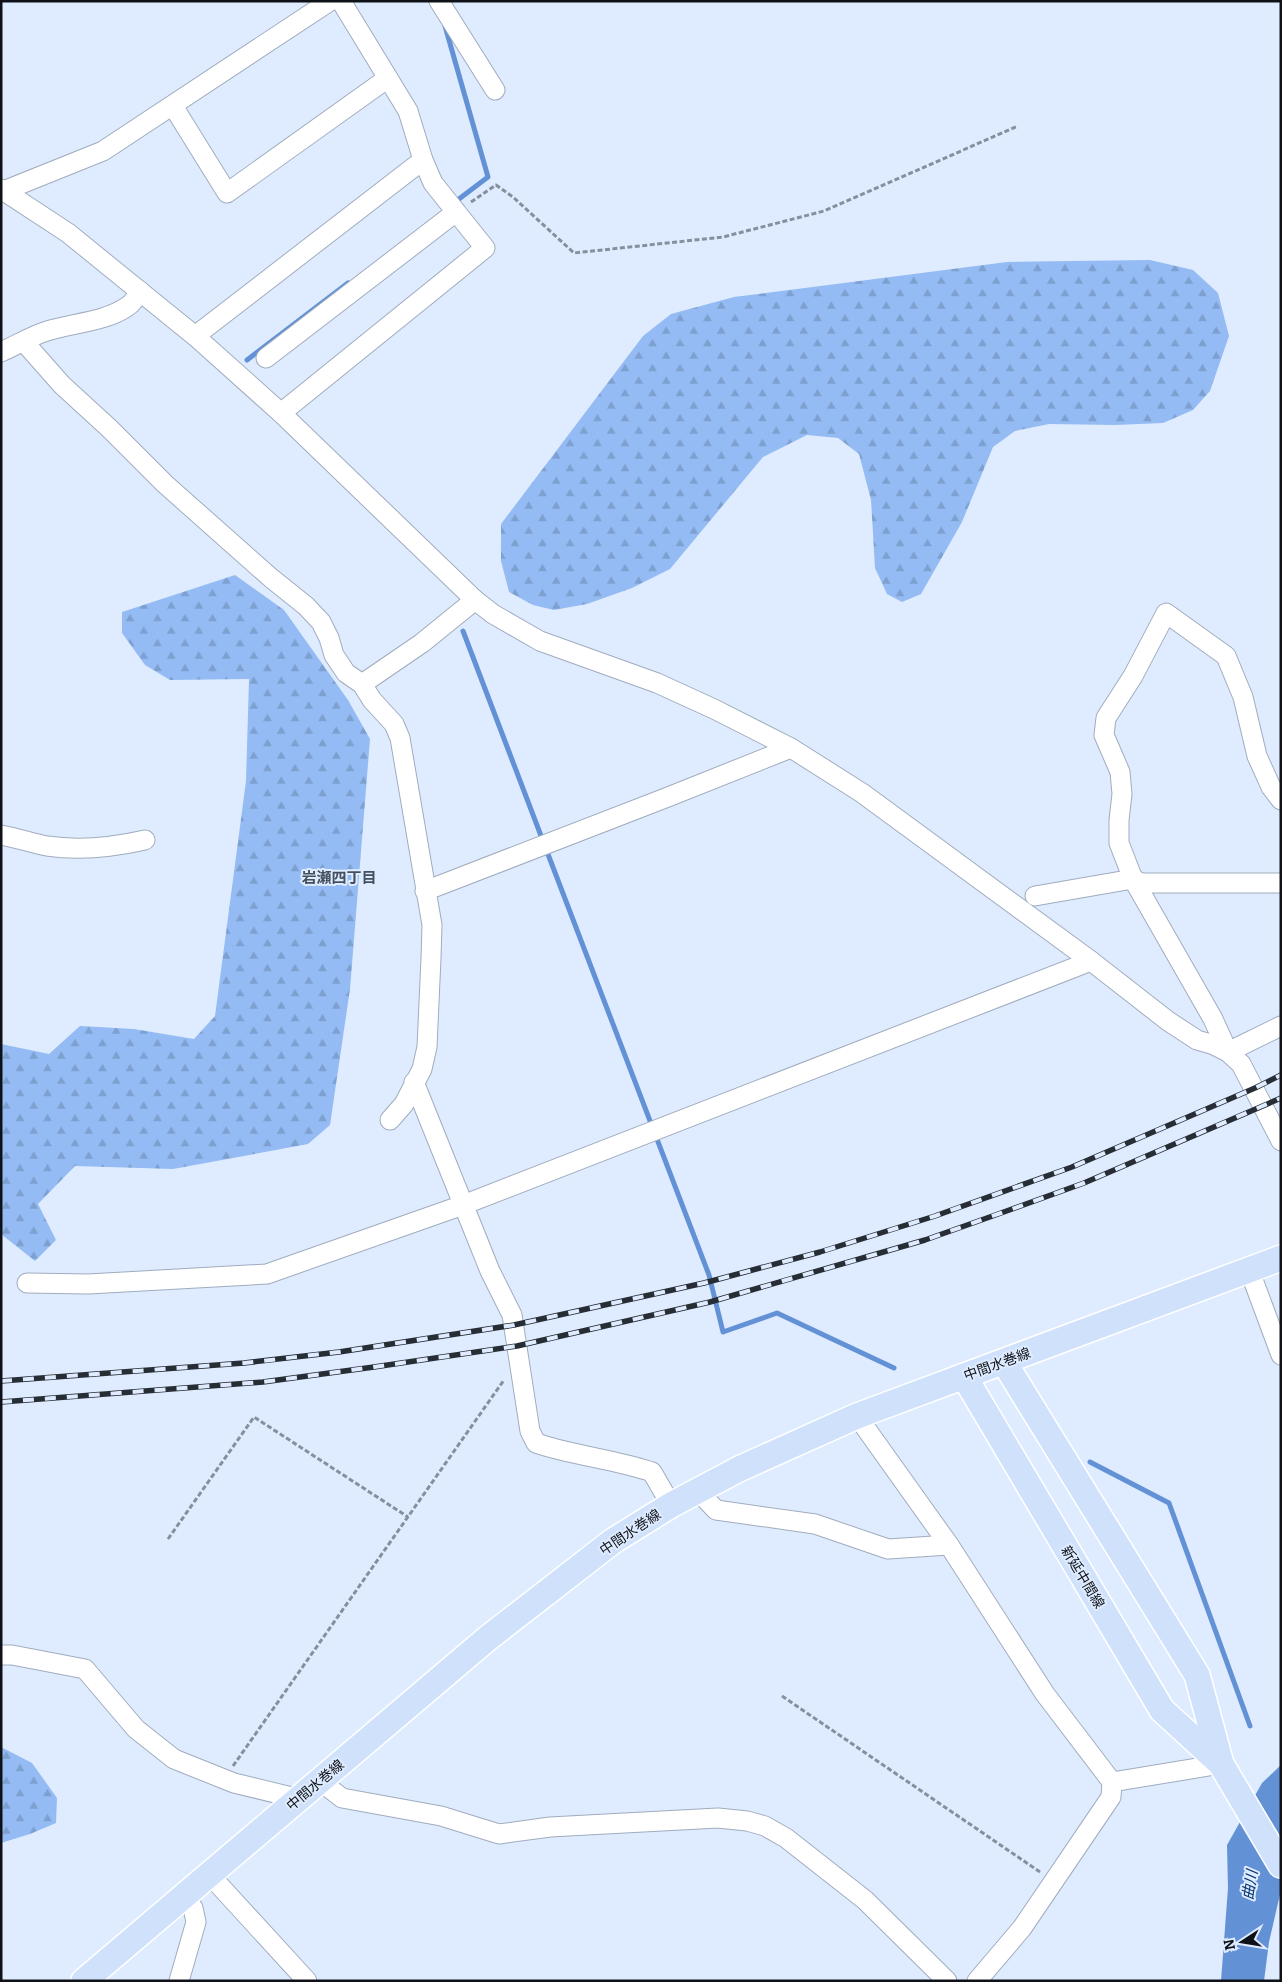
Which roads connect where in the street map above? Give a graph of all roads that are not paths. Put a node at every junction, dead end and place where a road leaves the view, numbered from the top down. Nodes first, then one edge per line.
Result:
1 (330, 1) edge
2 (341, 1) edge
3 (439, 1) edge
4 (388, 78) junction
5 (495, 90) dead end
6 (173, 106) junction
7 (423, 160) junction
8 (2, 191) edge
9 (456, 212) junction
10 (140, 291) junction
11 (195, 336) junction
12 (24, 342) junction
13 (1, 352) edge
14 (266, 358) dead end
15 (281, 413) junction
16 (475, 600) junction
17 (362, 684) junction
18 (791, 748) junction
19 (1281, 800) edge
20 (1, 835) edge
21 (145, 840) dead end
22 (1133, 879) junction
23 (1281, 883) edge
24 (425, 891) junction
25 (1035, 896) dead end
26 (1090, 961) junction
27 (1281, 1026) edge
28 (1228, 1052) junction
29 (414, 1082) junction
30 (390, 1120) dead end
31 (1281, 1141) edge
32 (463, 1205) junction
33 (1281, 1258) edge
34 (1249, 1269) junction
35 (27, 1283) dead end
36 (1281, 1355) edge
37 (1004, 1362) junction
38 (964, 1376) junction
39 (857, 1416) junction
40 (698, 1491) junction
41 (671, 1506) junction
42 (949, 1545) junction
43 (1, 1655) edge
44 (1221, 1764) junction
45 (320, 1781) junction
46 (1112, 1782) junction
47 (300, 1799) junction
48 (1281, 1865) edge
49 (208, 1874) junction
50 (183, 1895) junction
51 (84, 1981) edge
52 (179, 1981) edge
53 (307, 1981) edge
54 (947, 1981) edge
55 (978, 1981) edge

1 - 6 street
2 - 4 street
3 - 5 street
4 - 6 street
4 - 7 street
6 - 8 street
7 - 9 street
7 - 11 street
8 - 10 street
9 - 14 street
9 - 15 street
10 - 11 street
10 - 12 street
11 - 15 street
12 - 13 street
12 - 17 street
15 - 16 street
16 - 17 street
16 - 18 street
17 - 24 street
18 - 24 street
18 - 26 street
19 - 22 street
20 - 21 street
22 - 23 street
22 - 25 street
22 - 28 street
24 - 29 street
26 - 28 street
26 - 32 street
27 - 28 street
28 - 31 street
29 - 30 street
29 - 32 street
32 - 35 street
32 - 41 street
33 - 34 main road, 中間水巻線
34 - 36 street
34 - 37 main road, 中間水巻線
37 - 38 main road, 中間水巻線
37 - 44 main road, 新延中間線
38 - 39 main road, 中間水巻線
38 - 44 main road, 新延中間線
39 - 40 main road, 中間水巻線
39 - 42 street
40 - 41 main road, 中間水巻線
40 - 42 street
41 - 45 main road, 中間水巻線
42 - 46 street
43 - 47 street
44 - 46 street
44 - 48 main road, 新延中間線
45 - 47 main road, 中間水巻線
45 - 54 street
46 - 55 street
47 - 49 main road, 中間水巻線
49 - 50 main road, 中間水巻線
49 - 53 street
50 - 51 main road, 中間水巻線
50 - 52 street

